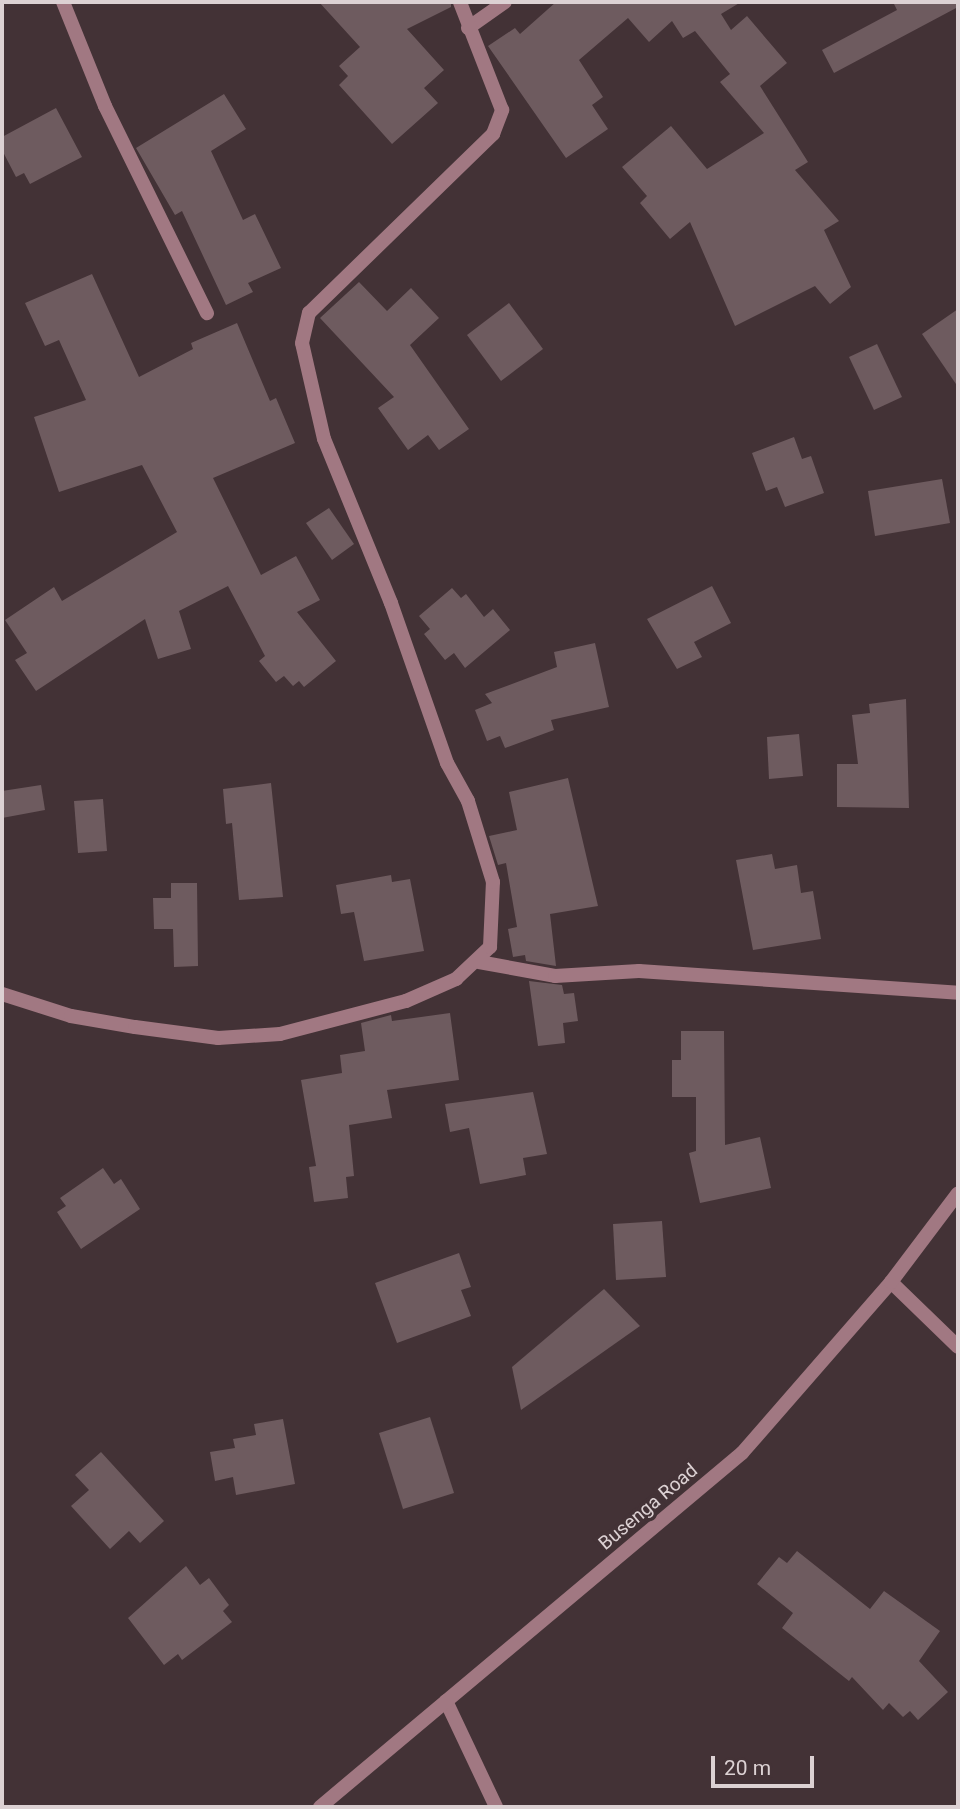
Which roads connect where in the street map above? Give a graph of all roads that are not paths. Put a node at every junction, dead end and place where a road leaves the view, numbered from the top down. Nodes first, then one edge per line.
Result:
1 (63, 2) edge
2 (460, 2) edge
3 (505, 2) edge
4 (468, 28) junction
5 (207, 313) dead end
6 (479, 962) junction
7 (958, 993) edge
8 (2, 995) edge
9 (958, 1193) edge
10 (891, 1282) junction
11 (958, 1347) edge
12 (446, 1701) junction
13 (320, 1807) edge
14 (496, 1807) edge

1 - 5 street
2 - 4 street
3 - 4 street
4 - 6 street
6 - 7 street
6 - 8 street
9 - 10 street, Busenga Road
10 - 11 street
10 - 12 street, Busenga Road
12 - 13 street, Busenga Road
12 - 14 street

